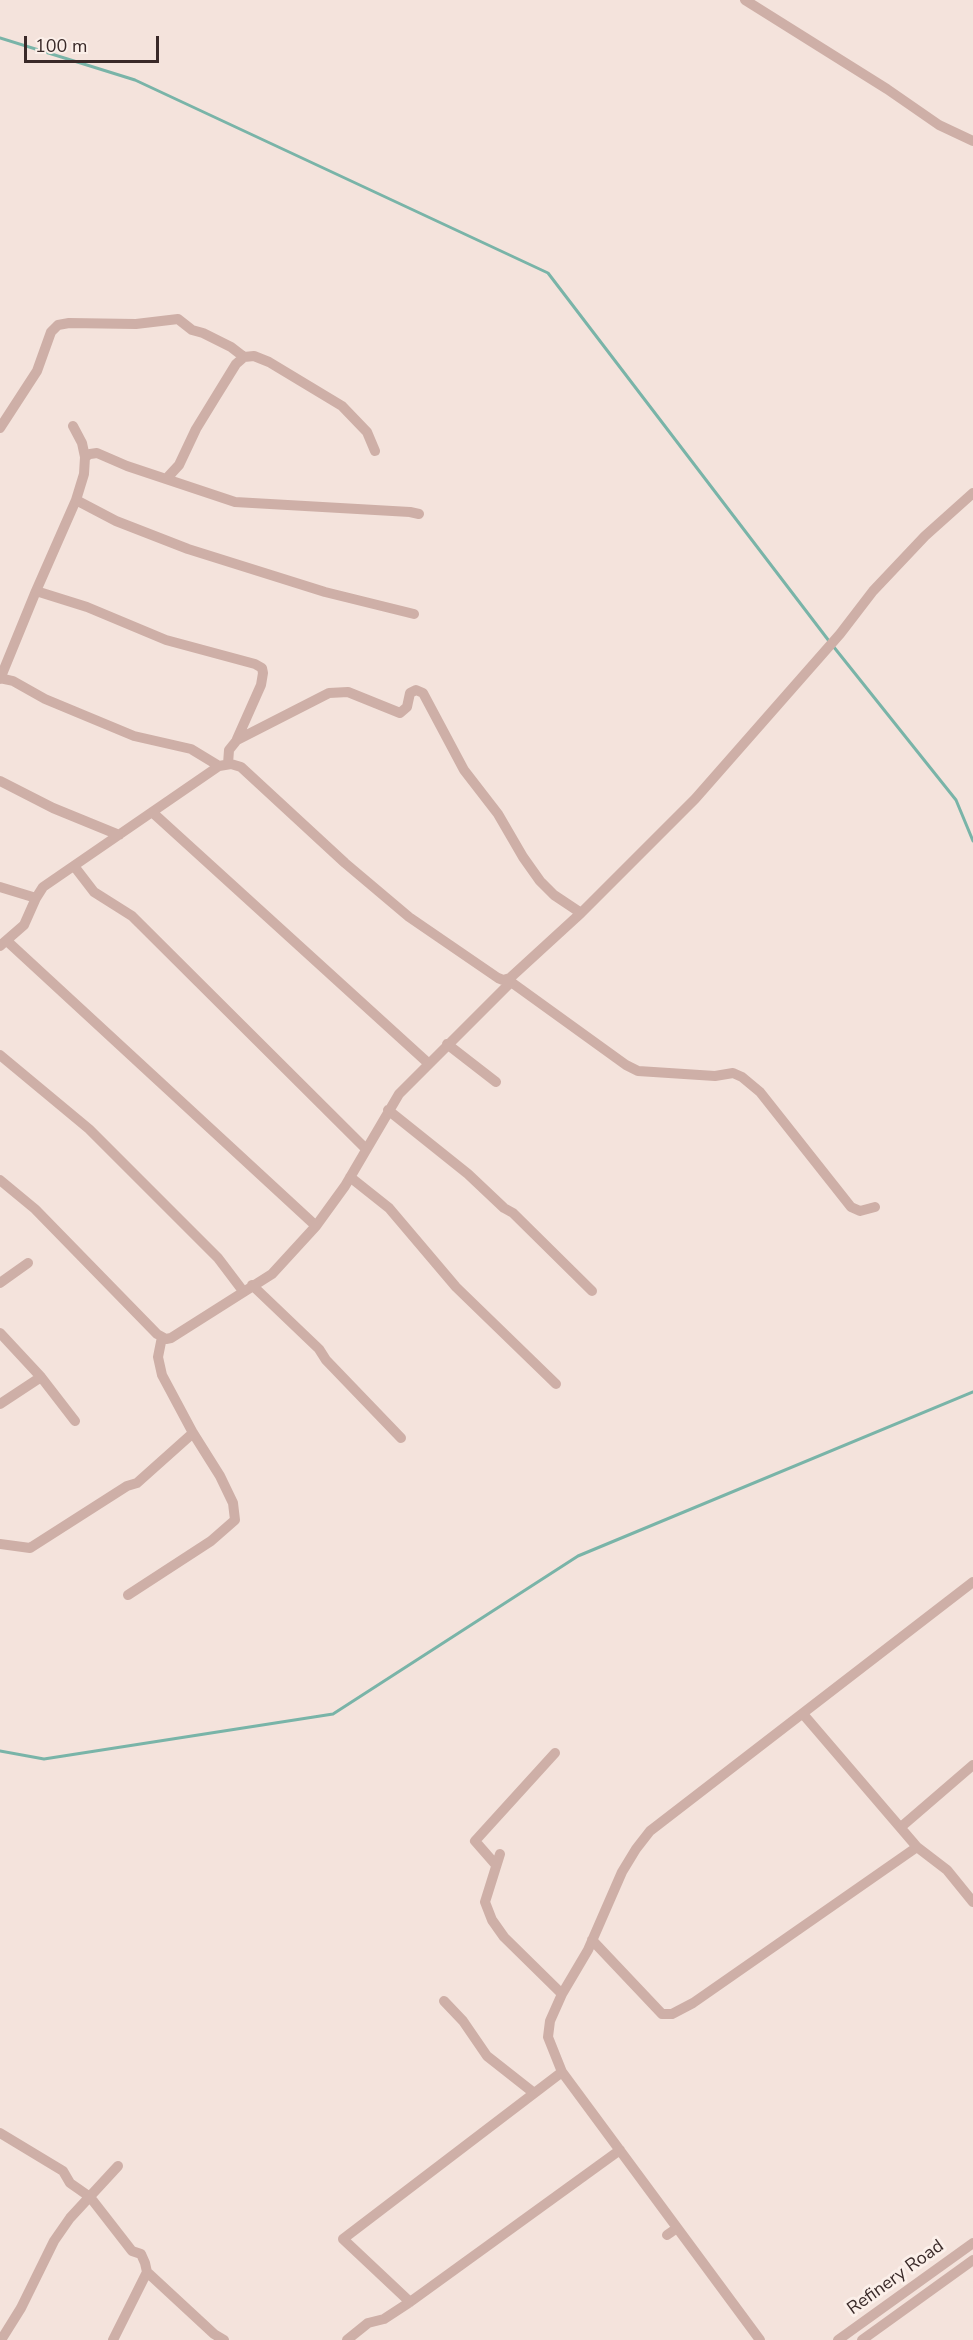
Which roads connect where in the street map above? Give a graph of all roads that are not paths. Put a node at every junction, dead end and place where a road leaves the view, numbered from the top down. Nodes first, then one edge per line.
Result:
1 (745, 0) edge
2 (973, 141) edge
3 (244, 357) junction
4 (73, 426) dead end
5 (0, 428) edge
6 (375, 451) dead end
7 (85, 457) junction
8 (166, 478) junction
9 (973, 493) edge
10 (76, 500) junction
11 (419, 514) dead end
12 (36, 591) junction
13 (414, 614) dead end
14 (0, 679) edge
15 (237, 740) junction
16 (223, 765) junction
17 (0, 781) edge
18 (152, 812) junction
19 (119, 835) junction
20 (74, 866) junction
21 (0, 887) edge
22 (36, 897) junction
23 (581, 913) junction
24 (3, 944) edge
25 (510, 980) junction
26 (447, 1044) junction
27 (0, 1055) edge
28 (428, 1063) junction
29 (496, 1082) dead end
30 (388, 1110) junction
31 (366, 1149) junction
32 (350, 1177) junction
33 (0, 1179) edge
34 (875, 1207) dead end
35 (316, 1226) junction
36 (28, 1263) dead end
37 (0, 1283) edge
38 (248, 1288) junction
39 (592, 1291) dead end
40 (0, 1333) edge
41 (162, 1337) junction
42 (41, 1377) junction
43 (556, 1384) dead end
44 (0, 1404) edge
45 (75, 1421) dead end
46 (193, 1433) junction
47 (401, 1438) dead end
48 (0, 1544) edge
49 (973, 1582) edge
50 (128, 1595) dead end
51 (803, 1714) junction
52 (555, 1753) dead end
53 (973, 1765) edge
54 (901, 1827) junction
55 (917, 1847) junction
56 (973, 1902) edge
57 (592, 1940) junction
58 (562, 1994) junction
59 (444, 2001) dead end
60 (562, 2072) junction
61 (534, 2093) junction
62 (0, 2133) edge
63 (620, 2150) junction
64 (118, 2166) dead end
65 (90, 2197) junction
66 (677, 2228) junction
67 (667, 2235) dead end
68 (973, 2243) edge
69 (973, 2260) edge
70 (147, 2272) junction
71 (410, 2302) junction
72 (212, 2337) edge
73 (1, 2340) edge
74 (113, 2340) edge
75 (224, 2340) edge
76 (347, 2340) edge
77 (760, 2340) edge
78 (838, 2340) edge
79 (862, 2340) edge

1 - 2 street
3 - 5 street
3 - 6 street
3 - 8 street
4 - 7 street
7 - 8 street
7 - 10 street
8 - 11 street
9 - 23 street
10 - 12 street
10 - 13 street
12 - 14 street
12 - 15 street
14 - 16 street
15 - 16 street
15 - 23 street
16 - 18 street
16 - 25 street
17 - 19 street
18 - 19 street
18 - 28 street
19 - 20 street
20 - 22 street
20 - 31 street
21 - 22 street
22 - 24 street
23 - 25 street
24 - 35 street
25 - 26 street
25 - 34 street
26 - 28 street
26 - 29 street
27 - 38 street
28 - 30 street
30 - 31 street
30 - 39 street
31 - 32 street
32 - 35 street
32 - 43 street
33 - 41 street
35 - 38 street
36 - 37 street
38 - 41 street
38 - 47 street
40 - 42 street
41 - 46 street
42 - 44 street
42 - 45 street
46 - 48 street
46 - 50 street
49 - 51 street
51 - 54 street
51 - 57 street
52 - 58 street
53 - 54 street
54 - 55 street
55 - 56 street
55 - 57 street
57 - 58 street
58 - 60 street
59 - 61 street
60 - 61 street
60 - 63 street
61 - 71 street
62 - 65 street
63 - 66 street
63 - 71 street
64 - 65 street
65 - 70 street
65 - 73 street
66 - 67 street
66 - 77 street
68 - 78 street, Refinery Road
69 - 79 street, Refinery Road
70 - 72 street
70 - 74 street
71 - 76 street
72 - 75 street

